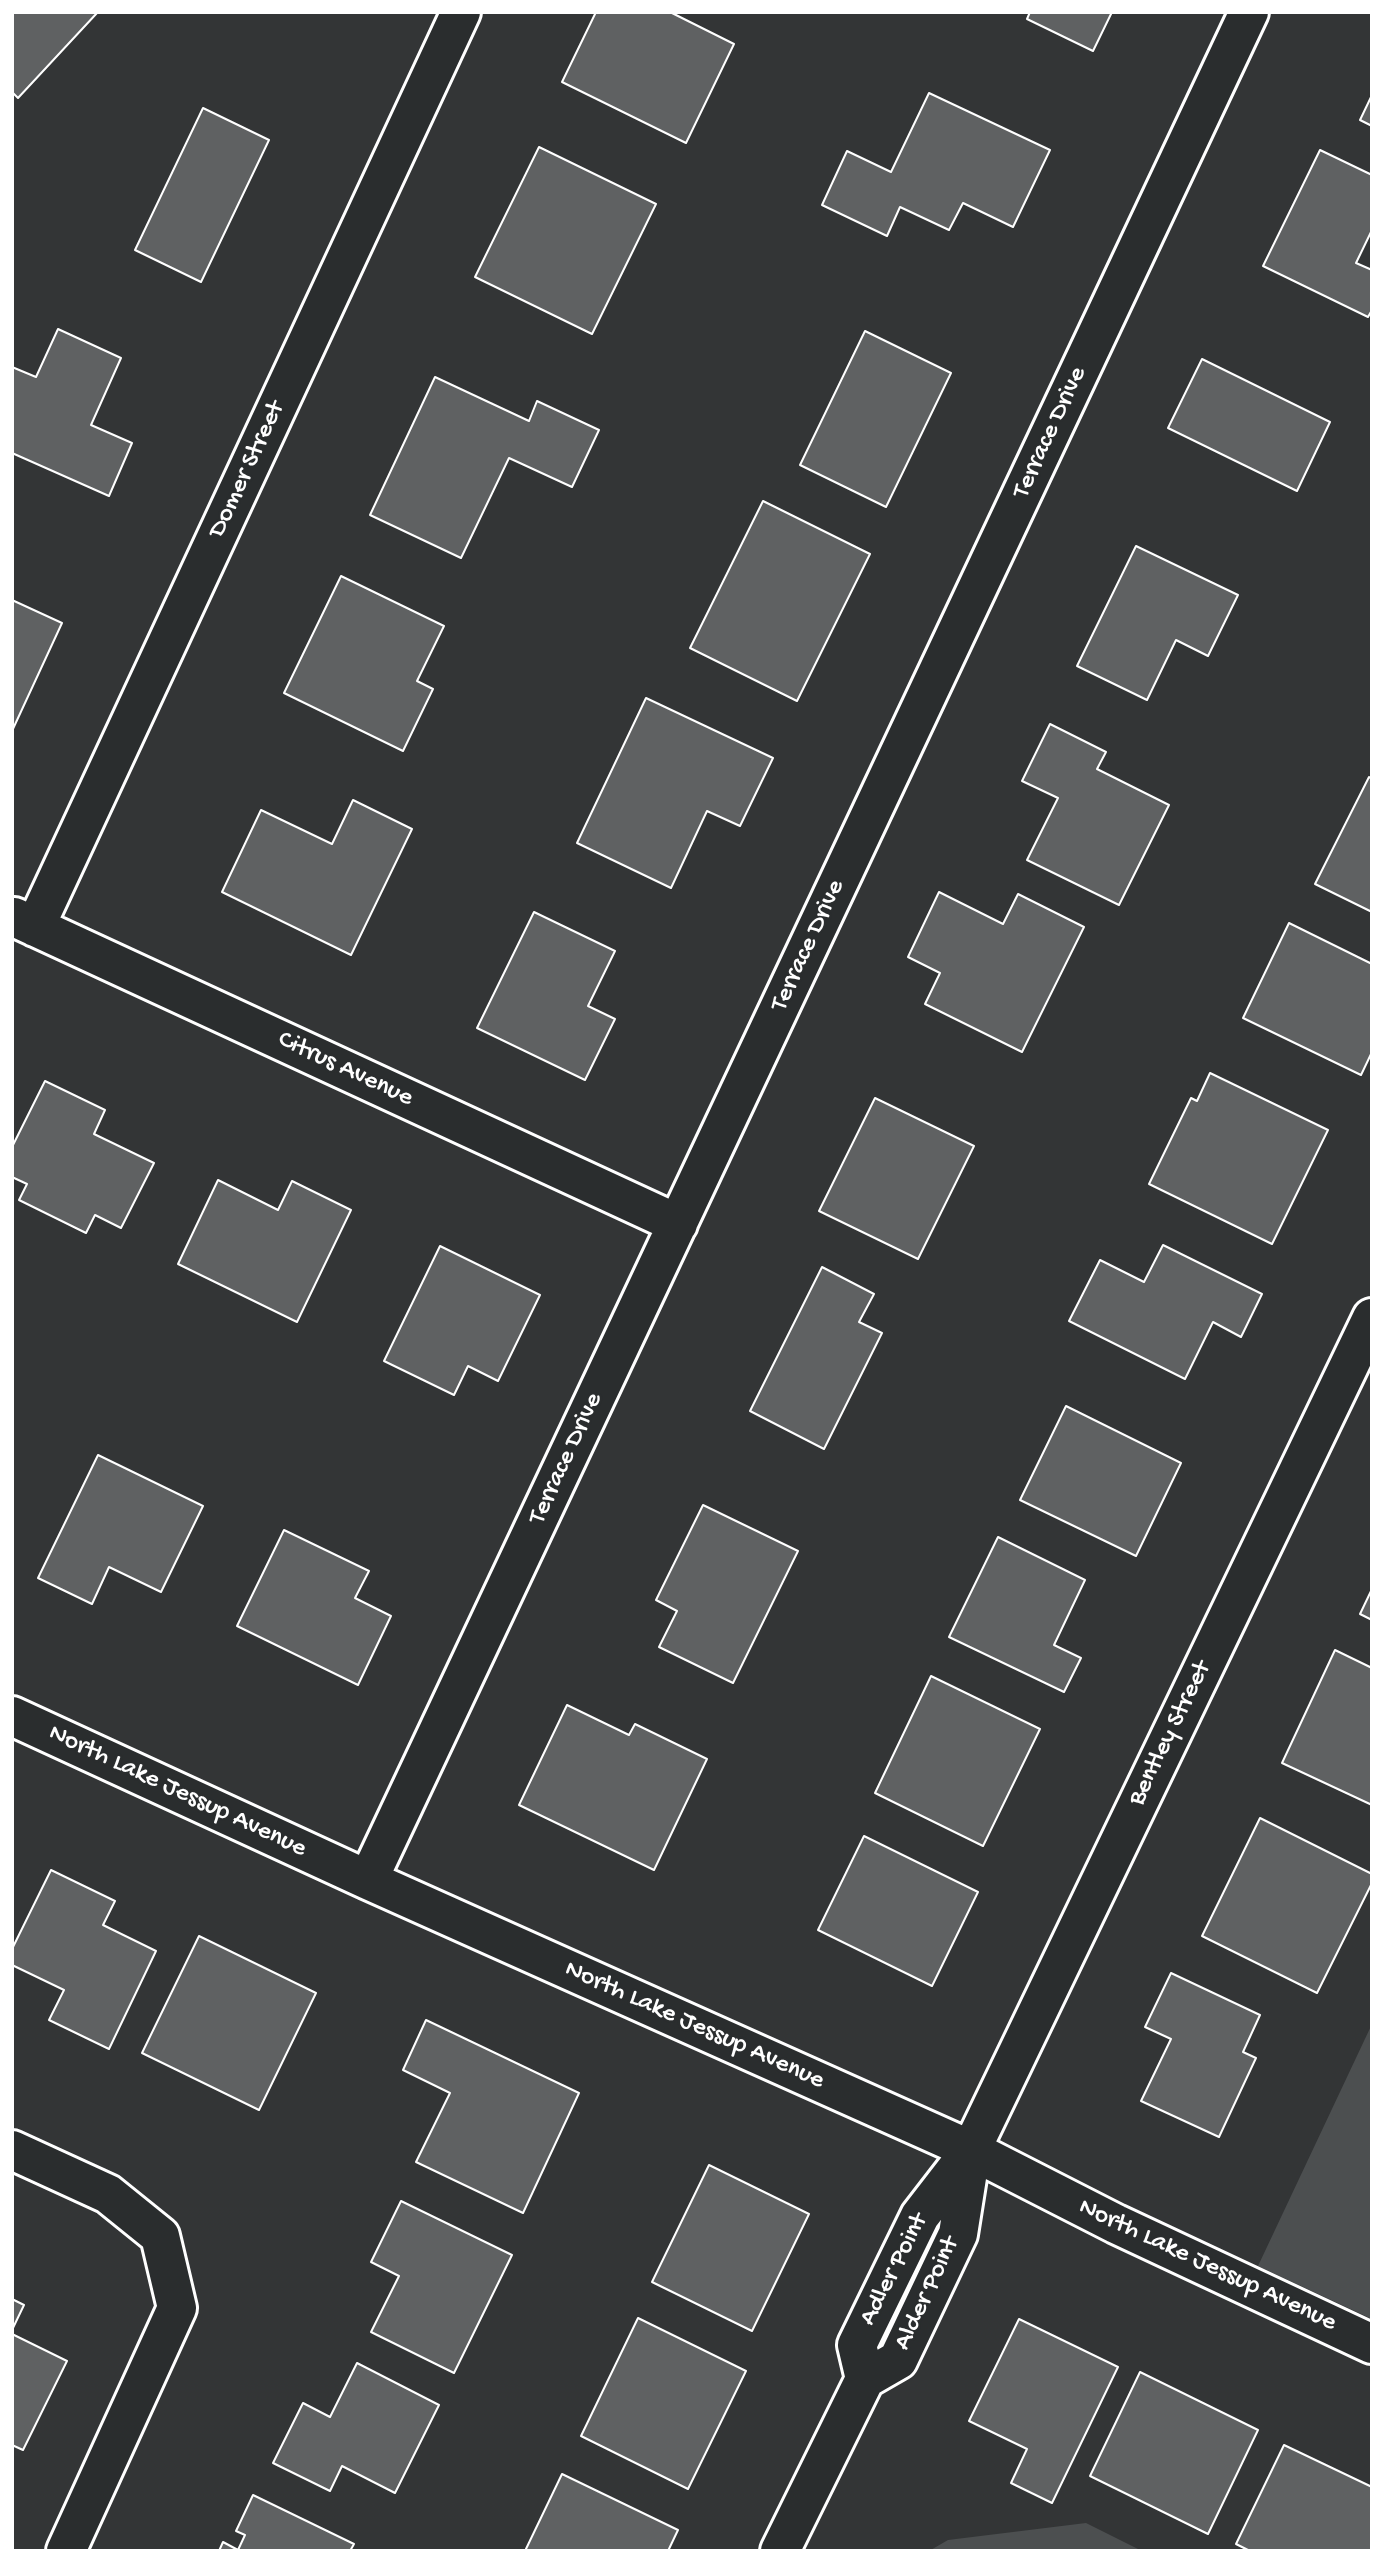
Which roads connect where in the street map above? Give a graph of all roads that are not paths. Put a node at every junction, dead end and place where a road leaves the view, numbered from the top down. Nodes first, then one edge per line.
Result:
1 (461, 12) edge
2 (1250, 12) edge
3 (24, 922) edge
4 (678, 1224) junction
5 (1372, 1318) edge
6 (12, 1716) edge
7 (368, 1880) junction
8 (12, 2150) edge
9 (971, 2150) junction
10 (1372, 2344) edge
11 (66, 2551) edge
12 (780, 2551) edge

1 - 3 street, Domer Street
2 - 4 street, Terrace Drive
3 - 4 street, Citrus Avenue
4 - 7 street, Terrace Drive
5 - 9 street, Bentley Street
6 - 7 street, North Lake Jessup Avenue
7 - 9 street, North Lake Jessup Avenue
8 - 11 street
9 - 10 street, North Lake Jessup Avenue
9 - 12 street, Adler Point

